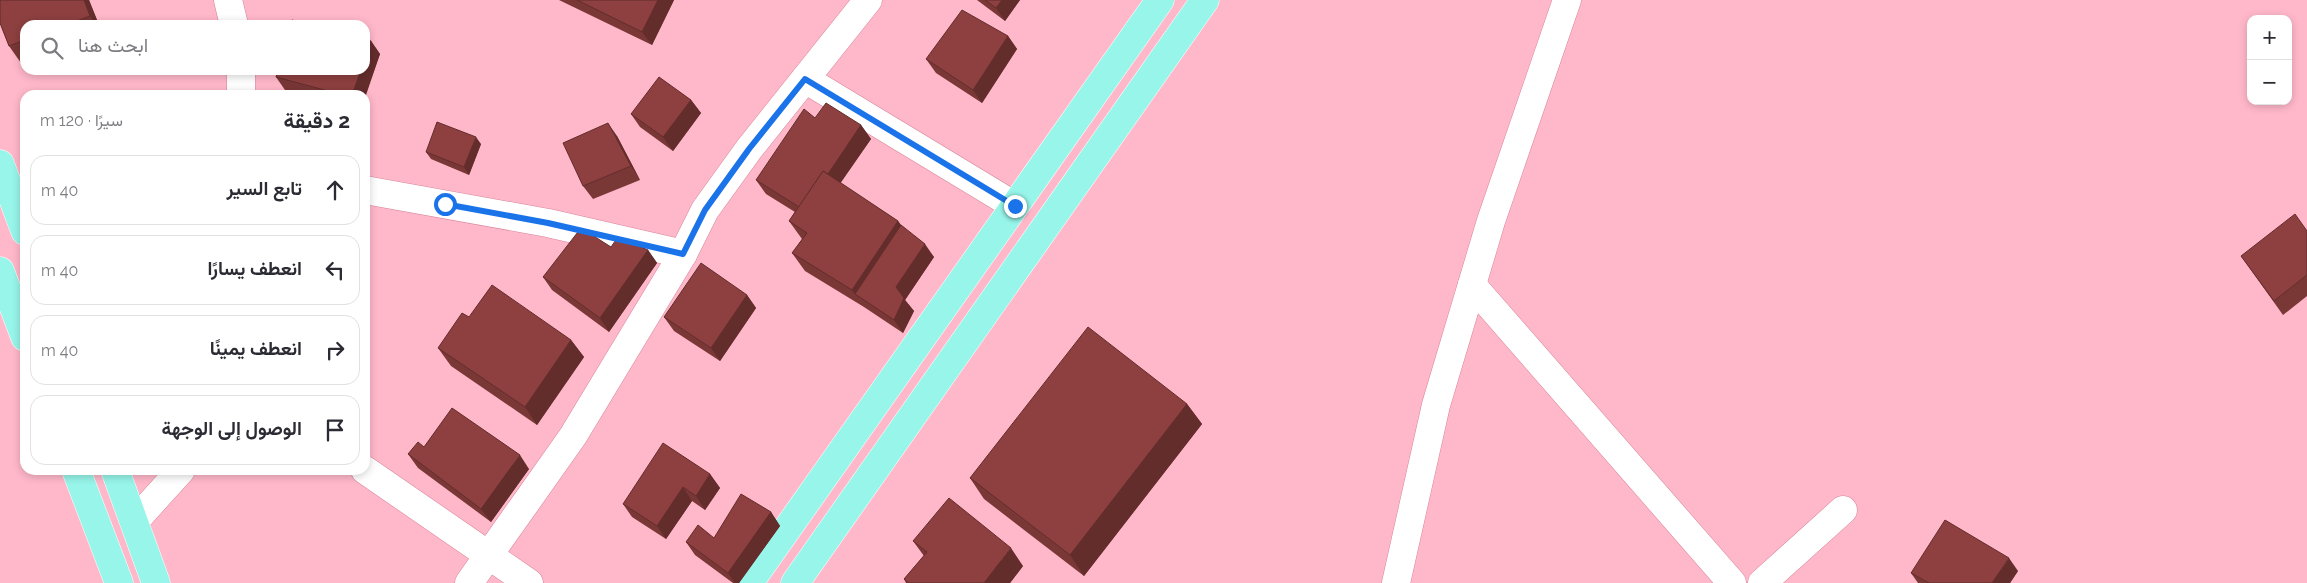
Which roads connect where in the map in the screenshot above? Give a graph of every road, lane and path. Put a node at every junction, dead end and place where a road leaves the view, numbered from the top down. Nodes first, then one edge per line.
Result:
1 (228, 0) edge
2 (868, 0) edge
3 (1160, 0) edge
4 (1205, 0) edge
5 (1567, 0) edge
6 (233, 20) edge
7 (241, 75) edge
8 (805, 79) junction
9 (242, 90) edge
10 (0, 164) edge
11 (370, 191) edge
12 (1015, 206) junction
13 (20, 217) edge
14 (683, 254) junction
15 (0, 271) edge
16 (1472, 285) junction
17 (20, 324) edge
18 (370, 474) edge
19 (78, 475) edge
20 (117, 475) edge
21 (176, 475) edge
22 (1844, 510) dead end
23 (134, 522) junction
24 (489, 557) junction
25 (118, 583) edge
26 (156, 583) edge
27 (469, 583) edge
28 (529, 583) edge
29 (749, 583) edge
30 (796, 583) edge
31 (1396, 583) edge
32 (1732, 583) edge
33 (1762, 583) edge

1 - 6 street
2 - 8 street
3 - 12 main road
4 - 30 main road
5 - 16 street
7 - 9 street
8 - 12 street
8 - 14 street
10 - 13 main road
11 - 14 street
12 - 29 main road
14 - 24 street
15 - 17 main road
16 - 31 street
16 - 32 street
18 - 24 street
19 - 25 main road
20 - 23 main road
21 - 23 street
22 - 33 street
23 - 26 main road
24 - 27 street
24 - 28 street

